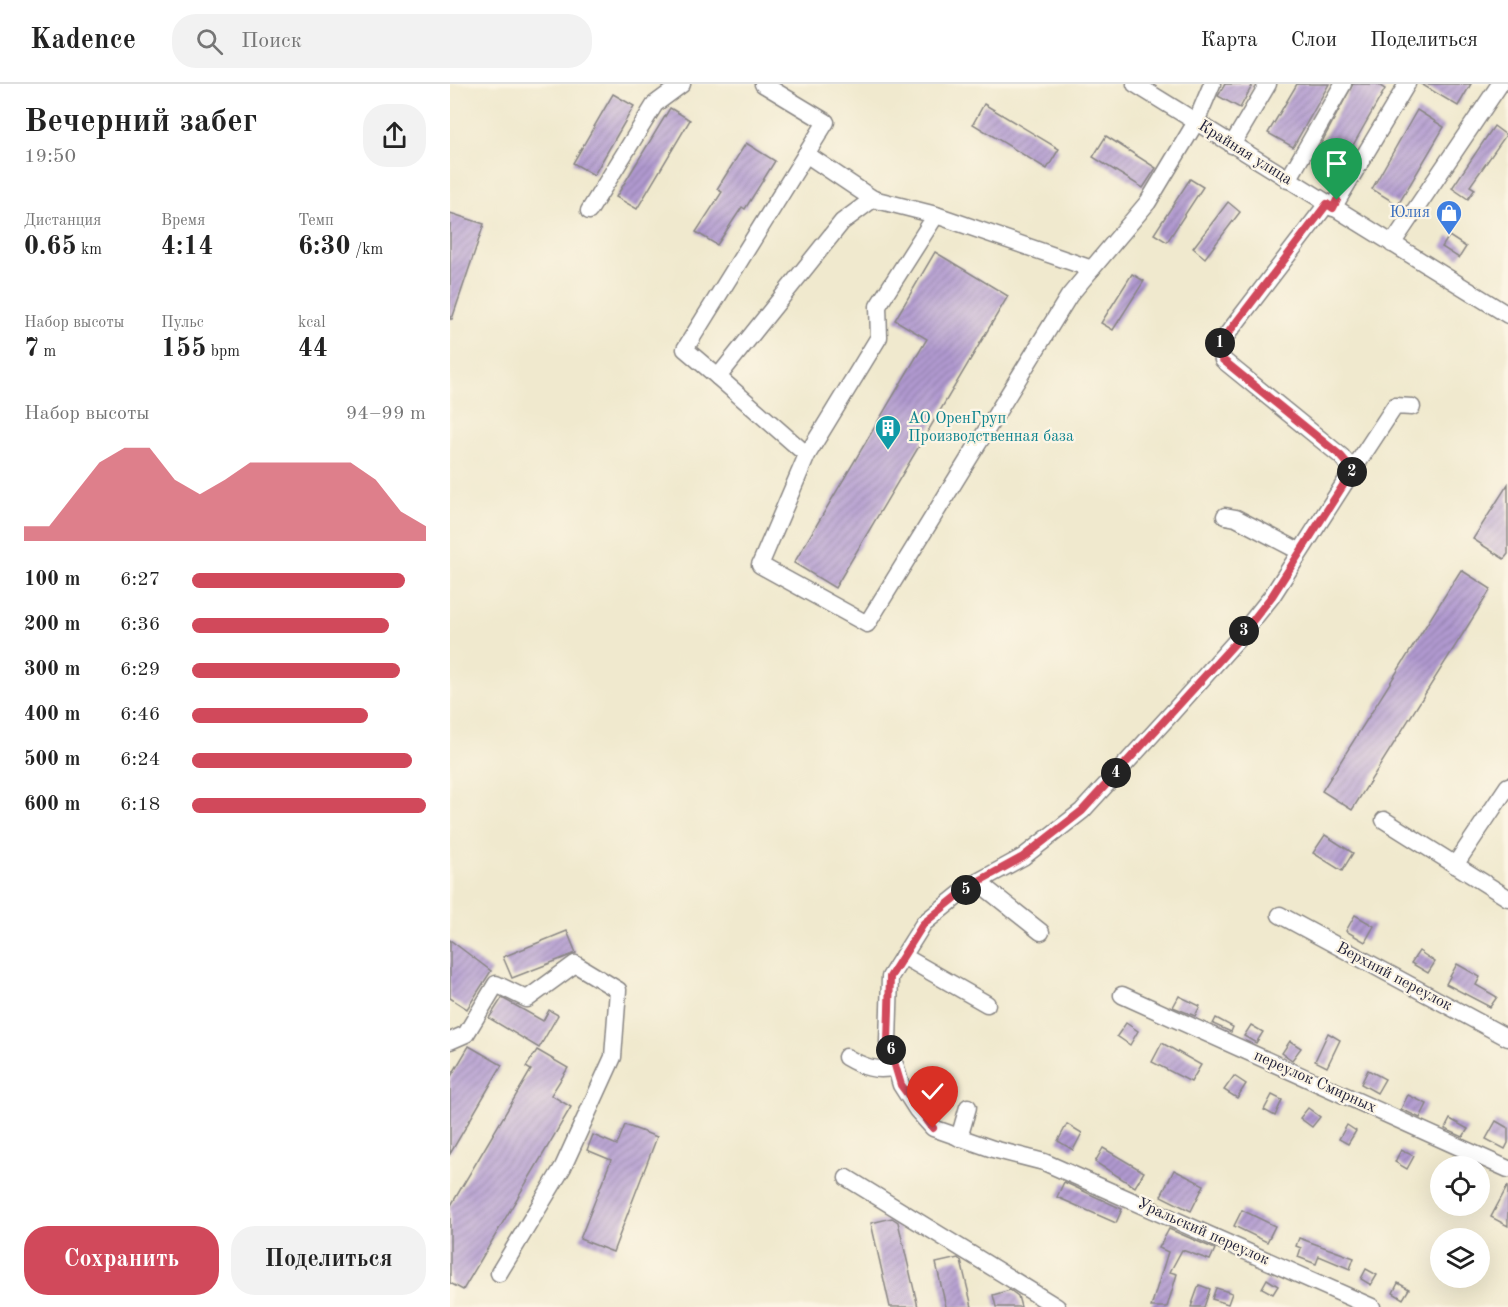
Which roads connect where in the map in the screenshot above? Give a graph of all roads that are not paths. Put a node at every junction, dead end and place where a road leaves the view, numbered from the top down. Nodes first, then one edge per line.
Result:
1 (681, 84) edge
2 (763, 84) edge
3 (1135, 84) edge
4 (1212, 84) edge
5 (1268, 84) edge
6 (1343, 84) edge
7 (1407, 84) edge
8 (1500, 84) edge
9 (1196, 122) junction
10 (1232, 145) junction
11 (806, 154) junction
12 (1288, 180) junction
13 (873, 199) junction
14 (1330, 206) junction
15 (590, 211) dead end
16 (936, 215) junction
17 (1392, 244) junction
18 (1092, 269) junction
19 (1508, 315) edge
20 (718, 377) junction
21 (1412, 408) dead end
22 (807, 455) junction
23 (1353, 470) junction
24 (1225, 516) dead end
25 (1299, 551) junction
26 (1508, 786) edge
27 (1384, 820) dead end
28 (1455, 865) junction
29 (978, 882) junction
30 (1508, 898) edge
31 (1280, 915) dead end
32 (1041, 932) dead end
33 (903, 956) junction
34 (1122, 995) dead end
35 (987, 1004) dead end
36 (1508, 1038) edge
37 (450, 1041) edge
38 (846, 1057) dead end
39 (896, 1067) junction
40 (968, 1107) dead end
41 (959, 1138) junction
42 (1508, 1169) edge
43 (847, 1178) dead end
44 (499, 1273) dead end
45 (1057, 1307) edge
46 (1372, 1307) edge

1 - 15 street
2 - 11 street
3 - 9 street, Крайняя улица
4 - 9 street
5 - 10 street
6 - 12 street
7 - 14 street
8 - 17 street
9 - 10 street, Крайняя улица
9 - 18 street
10 - 12 street, Крайняя улица
11 - 13 street
11 - 20 street
12 - 14 street, Крайняя улица
13 - 16 street
13 - 20 street
14 - 17 street, Крайняя улица
14 - 23 street
16 - 18 street
16 - 22 street
17 - 19 street, Крайняя улица
18 - 22 street
20 - 22 street
21 - 23 street, Уральский переулок
23 - 25 street, Уральский переулок
24 - 25 street
25 - 29 street, Уральский переулок
26 - 28 street
27 - 28 street
28 - 30 street
29 - 32 street
29 - 33 street, Уральский переулок
31 - 36 street, Верхний переулок
33 - 35 street
33 - 39 street, Уральский переулок
34 - 42 street, переулок Смирных
37 - 44 street
38 - 39 street
39 - 41 street, Уральский переулок
40 - 41 street
41 - 46 street, Уральский переулок
43 - 45 street

